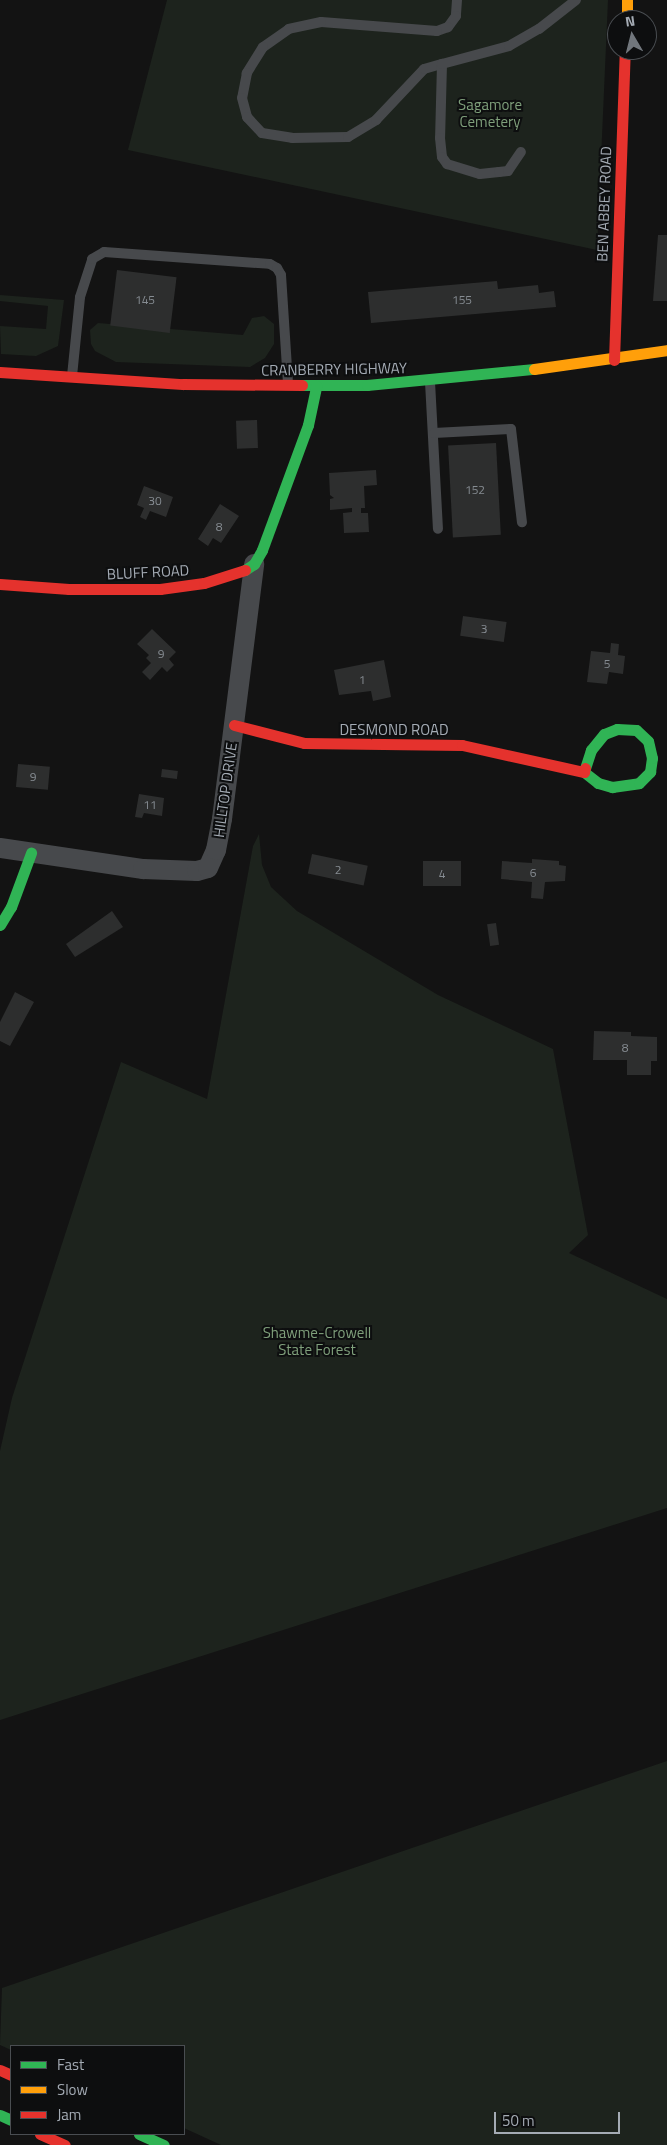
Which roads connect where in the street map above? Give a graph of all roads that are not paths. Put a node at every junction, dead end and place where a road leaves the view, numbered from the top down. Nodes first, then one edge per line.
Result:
1 (457, 0) edge
2 (576, 0) edge
3 (625, 60) edge
4 (442, 64) junction
5 (521, 152) dead end
6 (667, 350) edge
7 (614, 360) junction
8 (0, 372) edge
9 (72, 377) junction
10 (430, 381) junction
11 (288, 386) junction
12 (316, 386) junction
13 (434, 433) junction
14 (522, 522) dead end
15 (438, 529) dead end
16 (254, 564) junction
17 (0, 584) edge
18 (234, 725) junction
19 (584, 772) junction
20 (0, 848) edge
21 (32, 853) junction
22 (0, 925) edge
23 (42, 2135) edge
24 (141, 2135) edge
25 (65, 2145) edge
26 (164, 2145) edge

1 - 4 lane
2 - 4 lane
3 - 7 main road, BEN ABBEY ROAD
4 - 5 lane
6 - 7 main road, CRANBERRY HIGHWAY
7 - 10 main road, CRANBERRY HIGHWAY
8 - 9 main road, CRANBERRY HIGHWAY
9 - 11 main road, CRANBERRY HIGHWAY
9 - 11 lane
10 - 12 main road, CRANBERRY HIGHWAY
10 - 13 lane
11 - 12 main road, CRANBERRY HIGHWAY
12 - 16 main road
13 - 14 lane
13 - 15 lane
16 - 17 main road, BLUFF ROAD
16 - 18 street, HILLTOP DRIVE
18 - 19 main road, DESMOND ROAD
18 - 21 street, HILLTOP DRIVE
19 - 19 main road, DESMOND ROAD
20 - 21 street, HILLTOP DRIVE
21 - 22 main road
23 - 25 main road
24 - 26 main road

